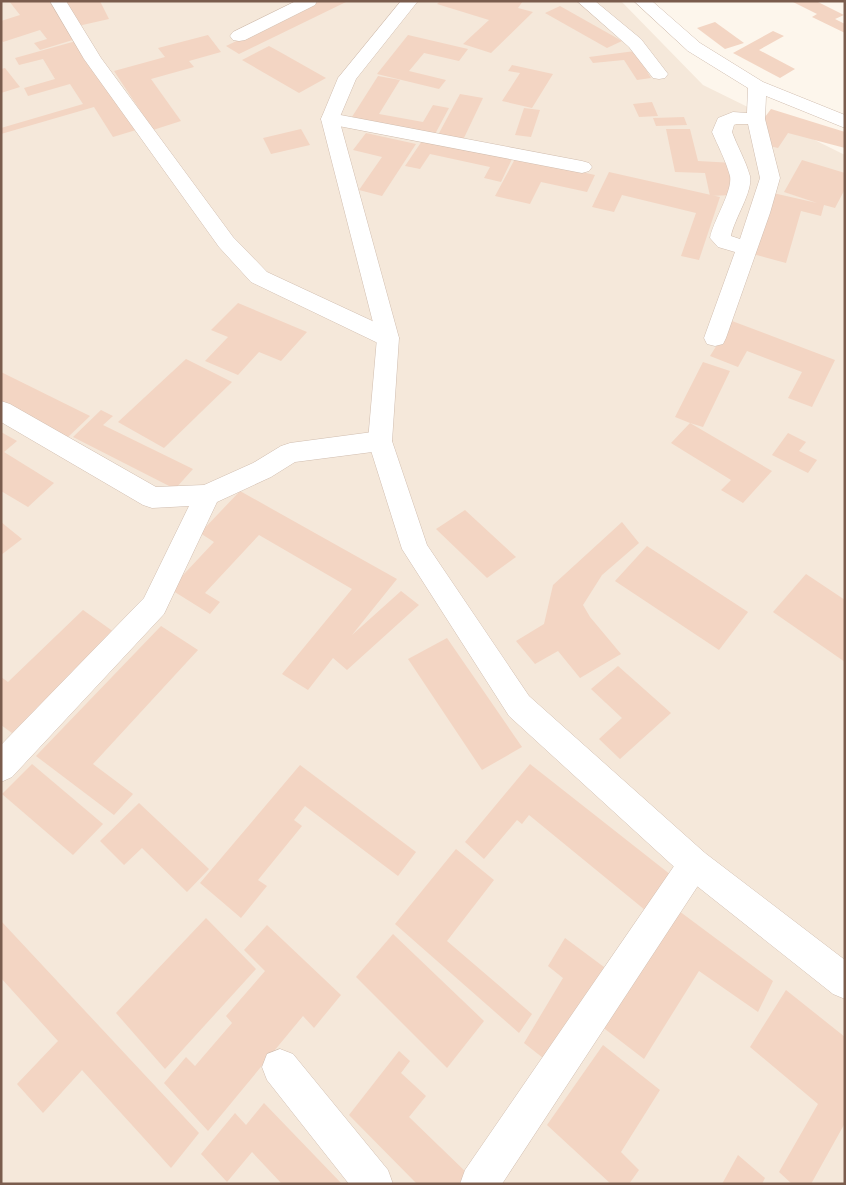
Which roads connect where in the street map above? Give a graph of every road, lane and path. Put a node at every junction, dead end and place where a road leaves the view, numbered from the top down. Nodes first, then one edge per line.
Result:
1 (58, 1) edge
2 (308, 1) edge
3 (410, 1) edge
4 (585, 1) edge
5 (642, 1) edge
6 (239, 36) dead end
7 (659, 74) dead end
8 (757, 86) junction
9 (330, 119) junction
10 (756, 119) junction
11 (845, 122) edge
12 (582, 167) dead end
13 (747, 248) junction
14 (388, 338) junction
15 (715, 338) dead end
16 (1, 410) edge
17 (380, 441) junction
18 (206, 495) junction
19 (1, 767) edge
20 (694, 864) junction
21 (845, 982) edge
22 (280, 1067) dead end
23 (374, 1184) edge
24 (479, 1184) edge

1 - 14 street
2 - 6 street
3 - 9 street
4 - 7 street
5 - 8 street
8 - 10 street
8 - 11 street
9 - 12 street
9 - 14 street
10 - 13 street
10 - 13 street
13 - 15 street
14 - 17 street
16 - 18 street
17 - 18 street
17 - 20 street
18 - 19 street
20 - 21 street
20 - 24 street
22 - 23 street

